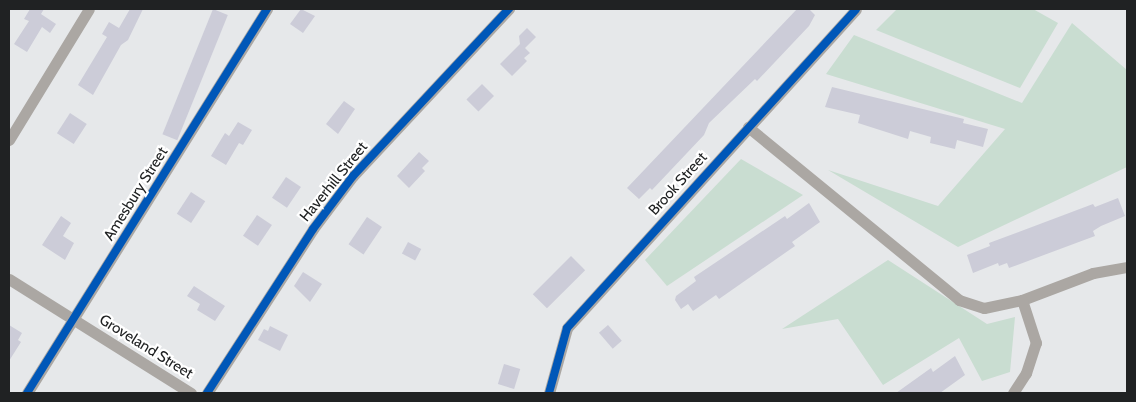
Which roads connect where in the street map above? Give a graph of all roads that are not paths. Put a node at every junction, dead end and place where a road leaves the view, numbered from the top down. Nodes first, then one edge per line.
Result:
1 (89, 9) edge
2 (267, 9) edge
3 (509, 9) edge
4 (856, 9) edge
5 (748, 127) junction
6 (9, 140) edge
7 (1126, 264) edge
8 (9, 279) edge
9 (1022, 300) junction
10 (74, 319) junction
11 (27, 393) edge
12 (191, 393) edge
13 (207, 393) edge
14 (549, 393) edge
15 (1013, 393) edge

1 - 6 street
2 - 10 street, Amesbury Street
3 - 13 street, Haverhill Street
4 - 5 street, Brook Street
5 - 9 street
5 - 14 street, Brook Street
7 - 9 street
8 - 10 street, Groveland Street
9 - 15 street
10 - 11 street, Amesbury Street
10 - 12 street, Groveland Street

